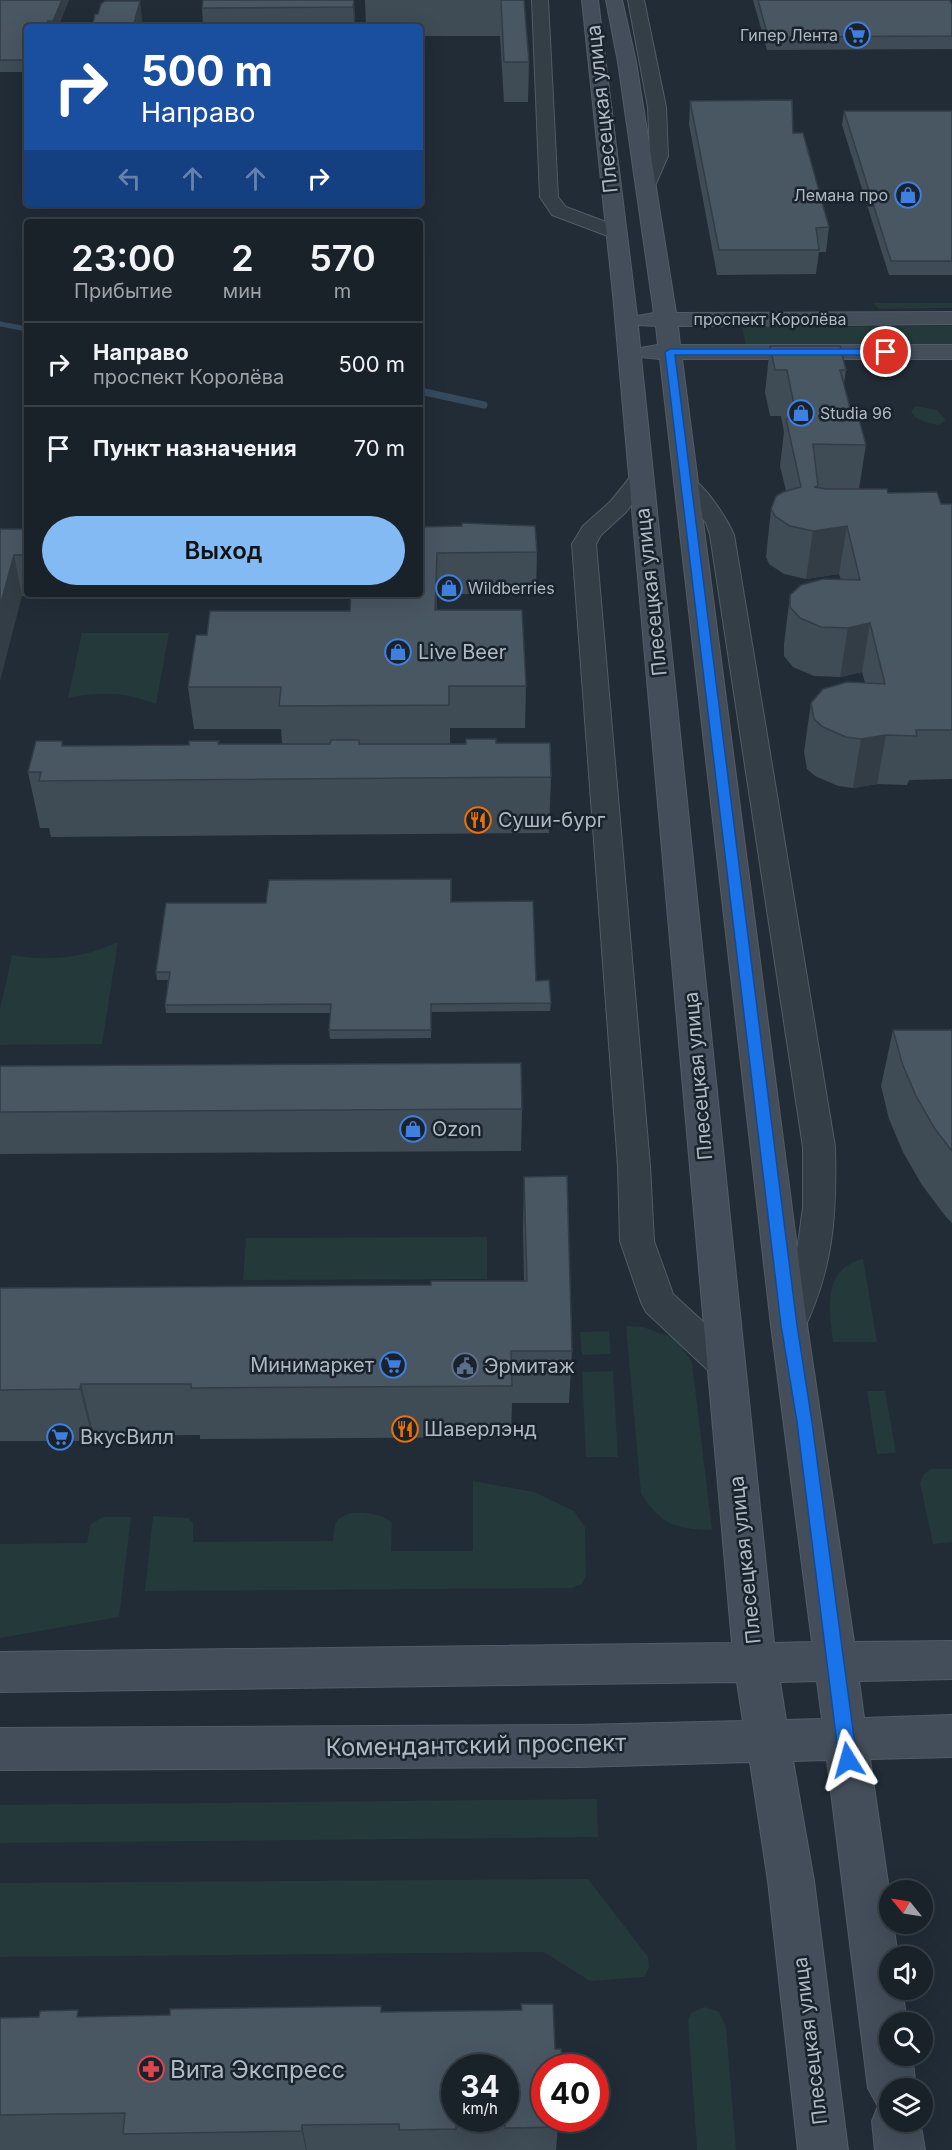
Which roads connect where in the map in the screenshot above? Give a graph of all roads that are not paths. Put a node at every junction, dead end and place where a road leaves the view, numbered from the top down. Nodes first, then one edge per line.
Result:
1 (540, 0) edge
2 (590, 0) edge
3 (614, 0) edge
4 (636, 0) edge
5 (645, 188) junction
6 (615, 232) junction
7 (952, 318) edge
8 (625, 320) junction
9 (666, 320) junction
10 (628, 352) junction
11 (670, 352) junction
12 (952, 352) edge
13 (640, 480) junction
14 (686, 483) junction
15 (789, 1325) junction
16 (724, 1364) junction
17 (952, 1660) edge
18 (755, 1661) junction
19 (834, 1661) junction
20 (0, 1672) edge
21 (952, 1736) edge
22 (845, 1737) junction
23 (768, 1741) junction
24 (0, 1749) edge
25 (891, 2078) edge
26 (898, 2132) edge
27 (823, 2150) edge
28 (900, 2150) edge

1 - 6 street
2 - 6 main road, Плесецкая улица
3 - 5 main road, Плесецкая улица
4 - 5 street
5 - 9 main road, Плесецкая улица
6 - 8 main road, Плесецкая улица
7 - 9 main road, проспект Королёва
8 - 9 main road, проспект Королёва
8 - 10 main road, Плесецкая улица
9 - 11 main road, Плесецкая улица
10 - 11 main road, проспект Королёва
10 - 13 main road, Плесецкая улица
11 - 12 main road, проспект Королёва
11 - 14 main road, Плесецкая улица
13 - 16 main road, Плесецкая улица
13 - 16 street
14 - 15 main road, Плесецкая улица
14 - 15 street
15 - 19 main road, Плесецкая улица
16 - 18 main road, Плесецкая улица
17 - 19 main road
18 - 19 main road
18 - 20 main road
18 - 23 main road, Плесецкая улица
19 - 22 main road, Плесецкая улица
21 - 22 main road, Комендантский проспект
22 - 23 main road, Комендантский проспект
22 - 25 main road, Плесецкая улица
23 - 24 main road, Комендантский проспект
23 - 27 main road, Плесецкая улица
26 - 28 main road

